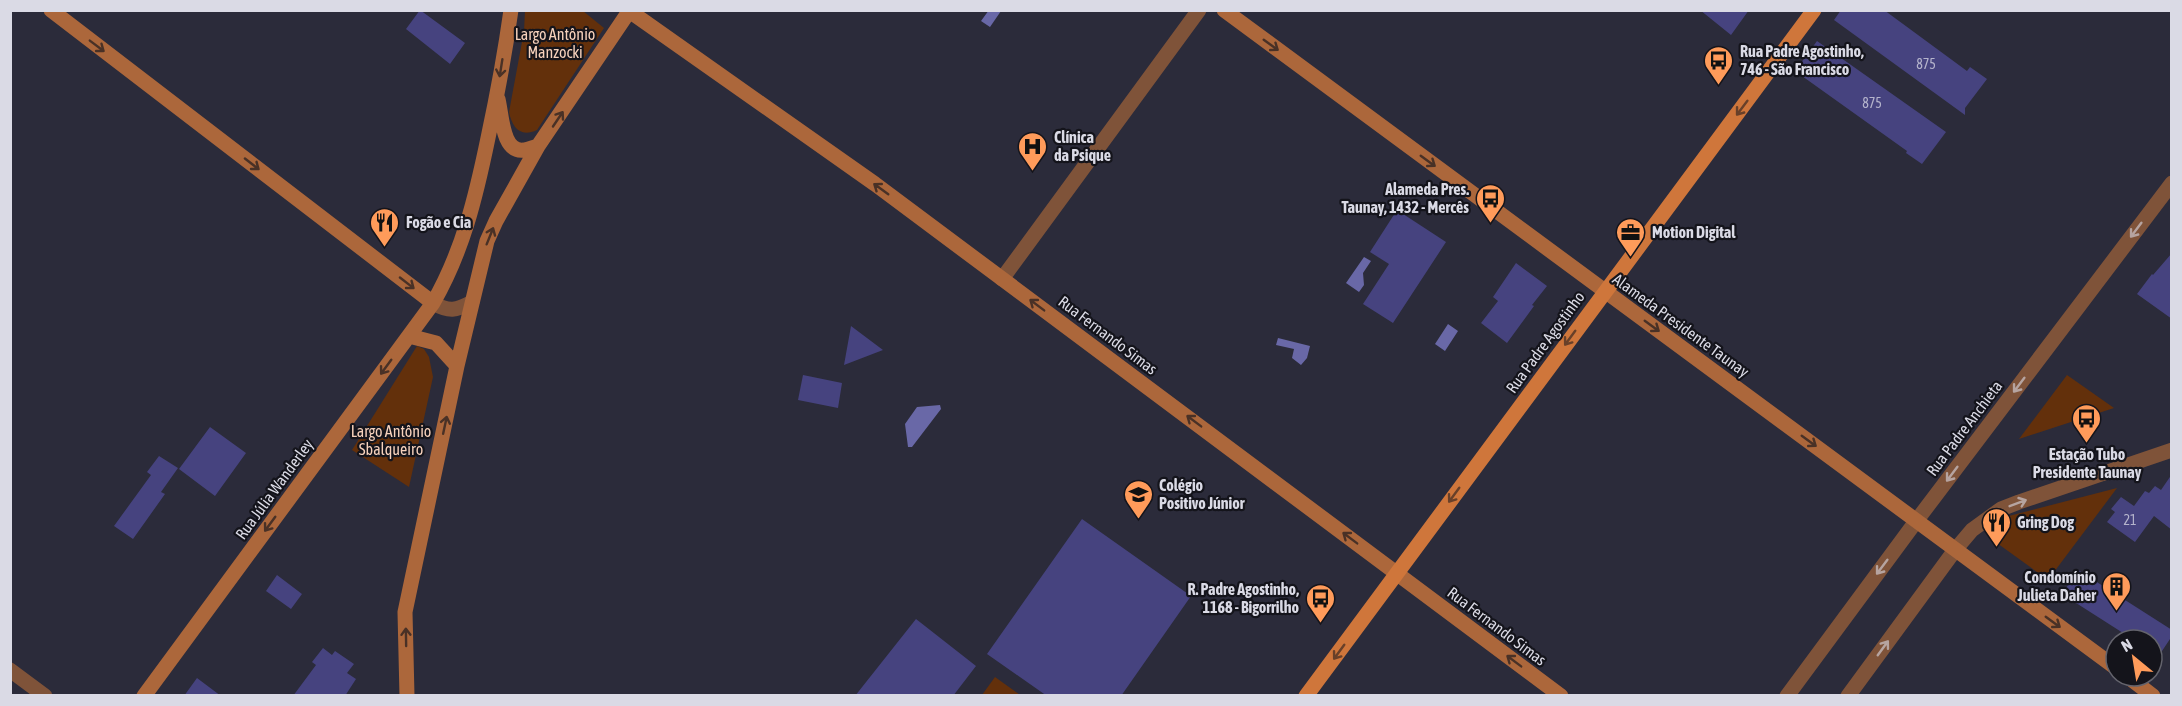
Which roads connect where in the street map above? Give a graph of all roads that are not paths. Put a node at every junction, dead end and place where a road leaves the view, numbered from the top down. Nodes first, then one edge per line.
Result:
1 (51, 10) edge
2 (510, 10) edge
3 (1199, 10) edge
4 (1224, 10) edge
5 (1814, 10) edge
6 (629, 11) edge
7 (497, 94) junction
8 (538, 146) junction
9 (2172, 183) edge
10 (1002, 279) junction
11 (1605, 291) junction
12 (472, 302) junction
13 (433, 303) junction
14 (409, 336) junction
15 (457, 366) junction
16 (2172, 450) edge
17 (1917, 520) junction
18 (1956, 550) junction
19 (1397, 573) junction
20 (2104, 659) edge
21 (10, 670) edge
22 (45, 696) edge
23 (144, 696) edge
24 (407, 696) edge
25 (1306, 696) edge
26 (1561, 696) edge
27 (1787, 696) edge
28 (1848, 696) edge

1 -> 13 main road
2 -> 7 main road, Rua Júlia Wanderley
3 - 10 street
4 -> 11 main road, Alameda Presidente Taunay
5 -> 11 main road, Rua Padre Agostinho
8 -> 6 main road
10 -> 6 main road, Rua Fernando Simas
7 - 8 main road
7 - 13 main road, Rua Júlia Wanderley
12 -> 8 main road
9 -> 17 street, Rua Padre Anchieta
19 -> 10 main road, Rua Fernando Simas
11 -> 17 main road, Alameda Presidente Taunay
11 -> 19 main road, Rua Padre Agostinho
12 - 13 street
12 - 15 main road
13 - 14 main road, Rua Júlia Wanderley
14 - 15 main road
14 -> 23 main road, Rua Júlia Wanderley
24 -> 15 main road
18 -> 16 street
17 - 18 main road, Alameda Presidente Taunay
17 -> 27 street, Rua Padre Anchieta
18 -> 20 main road, Alameda Presidente Taunay
28 -> 18 street
19 -> 25 main road, Rua Padre Agostinho
26 -> 19 main road, Rua Fernando Simas
21 - 22 street

